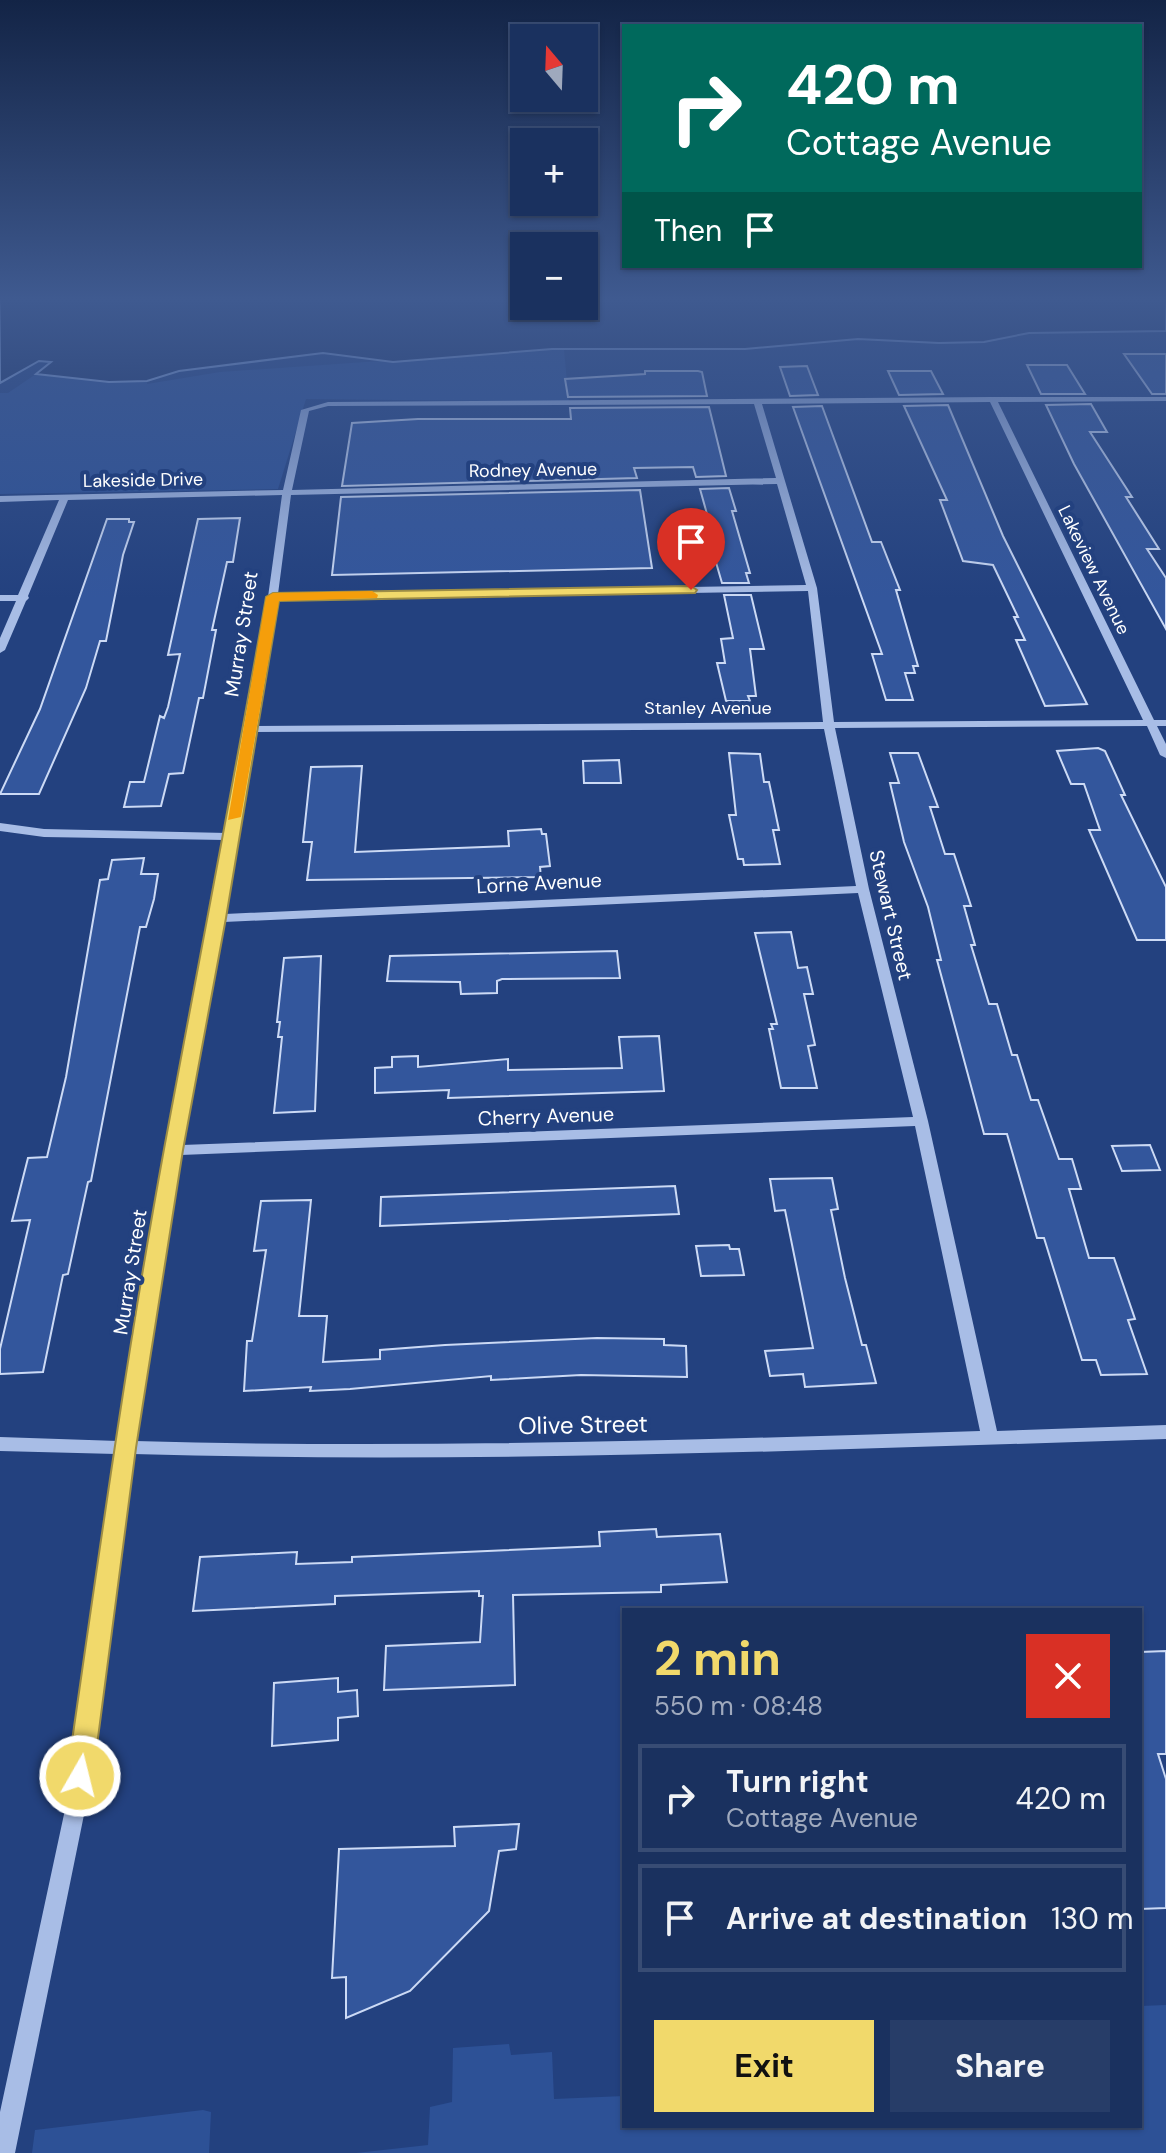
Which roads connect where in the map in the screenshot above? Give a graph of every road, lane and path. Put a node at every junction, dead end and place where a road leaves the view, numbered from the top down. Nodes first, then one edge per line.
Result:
1 (992, 399) junction
2 (1166, 399) edge
3 (757, 400) junction
4 (780, 481) junction
5 (287, 493) junction
6 (64, 498) junction
7 (0, 499) edge
8 (812, 588) junction
9 (273, 597) junction
10 (0, 598) edge
11 (24, 598) junction
12 (0, 650) edge
13 (1150, 723) junction
14 (1166, 723) edge
15 (829, 725) junction
16 (249, 729) junction
17 (1166, 755) edge
18 (0, 827) edge
19 (230, 837) junction
20 (863, 889) junction
21 (218, 918) junction
22 (921, 1121) junction
23 (174, 1150) junction
24 (1166, 1432) edge
25 (990, 1438) junction
26 (0, 1444) edge
27 (125, 1448) junction
28 (3, 2153) edge

1 - 2 street
1 - 3 street
1 - 13 street, Lakeview Avenue
3 - 4 street, Stewart Street
3 - 5 street, Murray Street
4 - 5 street, Rodney Avenue
4 - 8 street, Stewart Street
5 - 6 street, Lakeside Drive
5 - 9 street, Murray Street
6 - 7 street, Lakeside Drive
6 - 11 street
8 - 9 street
8 - 15 street, Stewart Street
9 - 16 street, Murray Street
10 - 11 street
11 - 12 street
13 - 14 street, Stanley Avenue
13 - 15 street, Stanley Avenue
13 - 17 street, Lakeview Avenue
15 - 16 street, Stanley Avenue
15 - 20 street, Stewart Street
16 - 19 street, Murray Street
18 - 19 street
19 - 21 street, Murray Street
20 - 21 street, Lorne Avenue
20 - 22 street, Stewart Street
21 - 23 street, Murray Street
22 - 23 street, Cherry Avenue
22 - 25 street, Stewart Street
23 - 27 street, Murray Street
24 - 25 street, Olive Street
25 - 27 street, Olive Street
26 - 27 street, Olive Street
27 - 28 street, Murray Street

